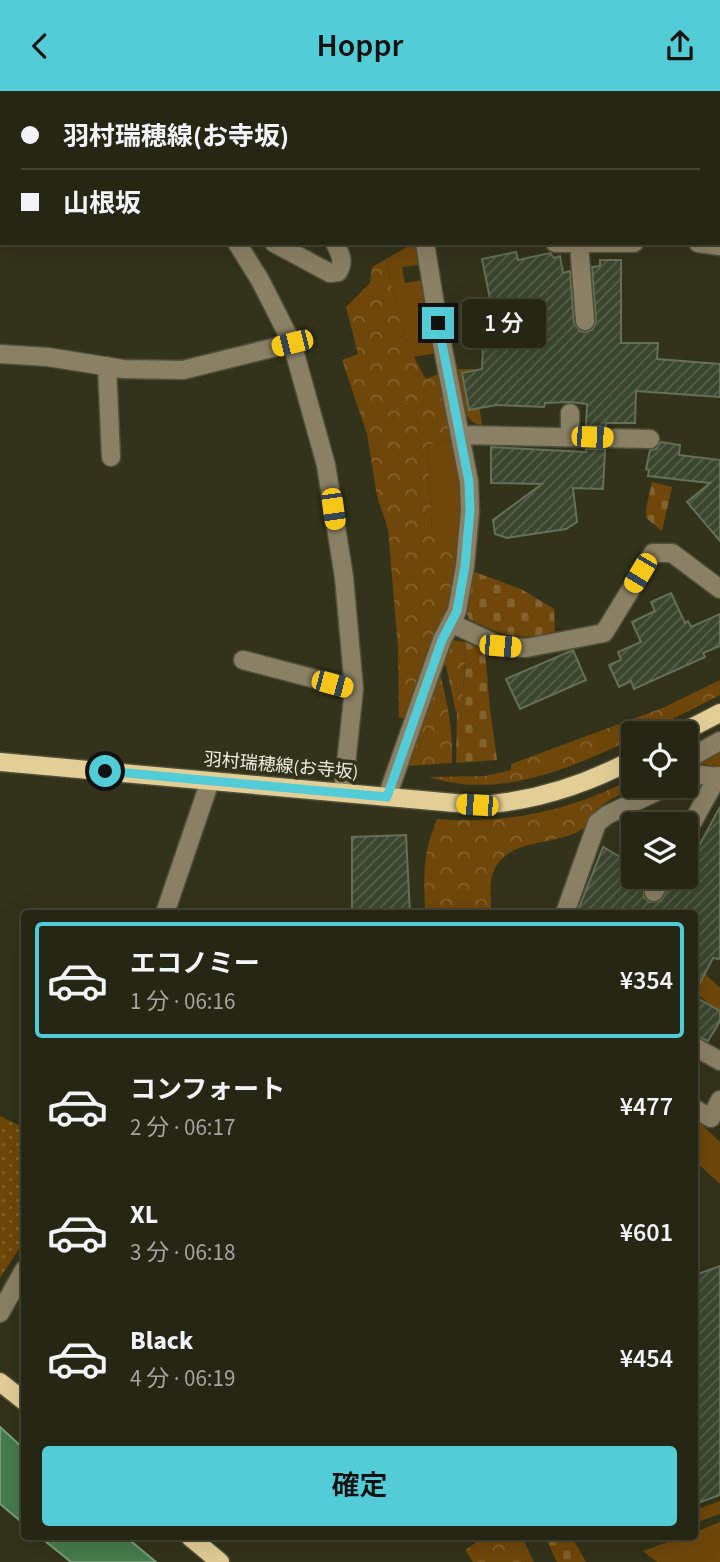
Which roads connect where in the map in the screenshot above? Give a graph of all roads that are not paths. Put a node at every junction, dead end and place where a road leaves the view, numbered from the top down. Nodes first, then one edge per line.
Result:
1 (238, 245) edge
2 (278, 245) edge
3 (336, 245) edge
4 (425, 245) edge
5 (579, 245) edge
6 (585, 321) dead end
7 (292, 343) junction
8 (0, 354) edge
9 (107, 366) junction
10 (570, 413) dead end
11 (461, 435) junction
12 (570, 437) junction
13 (650, 439) dead end
14 (111, 457) dead end
15 (720, 589) edge
16 (452, 623) junction
17 (243, 660) dead end
18 (354, 689) junction
19 (720, 713) edge
20 (698, 724) edge
21 (720, 741) edge
22 (698, 753) edge
23 (0, 762) edge
24 (621, 764) edge
25 (698, 776) edge
26 (719, 776) edge
27 (210, 781) junction
28 (343, 792) junction
29 (387, 797) junction
30 (637, 798) edge
31 (698, 813) edge
32 (166, 910) edge
33 (566, 910) edge
34 (698, 1049) edge
35 (720, 1061) edge
36 (720, 1100) edge
37 (698, 1111) edge
38 (21, 1275) edge
39 (0, 1313) edge
40 (0, 1382) edge
41 (21, 1399) edge
42 (200, 1540) edge
43 (219, 1562) edge

1 - 7 street
2 - 3 street
4 - 11 street
5 - 6 street
7 - 9 street
7 - 18 street
8 - 9 street
9 - 14 street
10 - 12 street
11 - 12 street
11 - 16 street
12 - 13 street
15 - 16 street
16 - 29 street
17 - 18 street
18 - 28 street
19 - 20 main road
21 - 22 street
23 - 27 main road, 羽村瑞穂線(お寺坂)
24 - 29 main road, 羽村瑞穂線(お寺坂)
25 - 26 street
26 - 31 street
27 - 28 main road, 羽村瑞穂線(お寺坂)
27 - 32 street
28 - 29 main road, 羽村瑞穂線(お寺坂)
30 - 33 street
34 - 35 street
36 - 37 street
38 - 39 street
40 - 41 main road
42 - 43 main road

